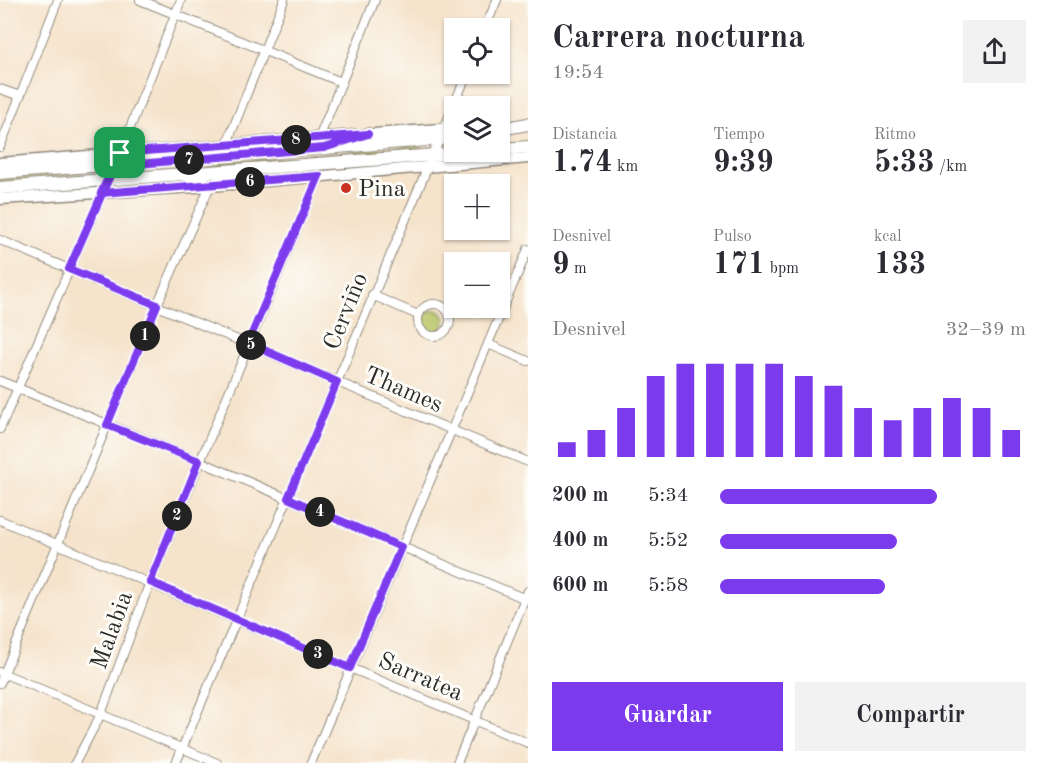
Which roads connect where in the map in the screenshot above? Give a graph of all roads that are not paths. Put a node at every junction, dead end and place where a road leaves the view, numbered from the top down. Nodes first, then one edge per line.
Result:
1 (58, 0) edge
2 (140, 0) edge
3 (181, 0) edge
4 (284, 0) edge
5 (375, 0) edge
6 (497, 0) edge
7 (175, 14) junction
8 (489, 18) edge
9 (264, 50) junction
10 (341, 82) junction
11 (0, 88) edge
12 (20, 96) junction
13 (528, 123) edge
14 (510, 124) edge
15 (510, 127) edge
16 (528, 132) edge
17 (510, 133) edge
18 (368, 134) junction
19 (444, 134) edge
20 (444, 135) edge
21 (444, 141) edge
22 (401, 142) junction
23 (321, 143) junction
24 (226, 146) junction
25 (0, 147) edge
26 (528, 147) edge
27 (510, 148) edge
28 (120, 153) junction
29 (444, 158) edge
30 (528, 158) edge
31 (430, 161) junction
32 (0, 164) edge
33 (114, 166) junction
34 (260, 168) junction
35 (48, 170) junction
36 (0, 173) edge
37 (183, 174) junction
38 (319, 176) junction
39 (108, 179) junction
40 (210, 186) junction
41 (0, 188) edge
42 (101, 193) junction
43 (0, 200) edge
44 (0, 240) edge
45 (528, 249) edge
46 (69, 269) junction
47 (372, 295) junction
48 (157, 305) junction
49 (418, 315) junction
50 (248, 343) junction
51 (488, 344) junction
52 (528, 361) edge
53 (0, 381) edge
54 (337, 382) junction
55 (18, 388) junction
56 (107, 425) junction
57 (0, 429) edge
58 (450, 429) junction
59 (199, 461) junction
60 (528, 462) edge
61 (288, 498) junction
62 (0, 520) edge
63 (59, 544) junction
64 (401, 547) junction
65 (150, 582) junction
66 (527, 597) edge
67 (237, 620) junction
68 (350, 668) junction
69 (2, 673) edge
70 (0, 683) edge
71 (101, 714) junction
72 (475, 720) junction
73 (528, 743) edge
74 (182, 749) junction
75 (75, 763) edge
76 (176, 763) edge
77 (217, 763) edge
78 (311, 763) edge
79 (457, 763) edge

1 - 12 street
2 - 7 street
3 - 7 street
4 - 9 street
5 - 10 street
6 - 8 street
7 - 9 street
7 - 28 street
9 - 10 street
9 - 24 street
10 - 23 street
11 - 12 street
12 - 25 street
13 - 14 street
13 - 15 main road
16 - 17 main road
18 - 19 street
18 - 22 main road
18 - 23 main road
20 - 22 main road
21 - 31 street, Cerviño
22 - 23 main road
23 - 24 street
23 - 33 main road
24 - 28 street
26 - 27 main road
28 - 32 street
28 - 33 street
29 - 31 main road
30 - 31 street
31 - 34 main road
31 - 38 street
31 - 47 street, Cerviño
32 - 35 main road
33 - 35 main road
33 - 39 street
34 - 37 main road
34 - 40 main road
35 - 36 main road
37 - 39 main road
37 - 40 main road
38 - 40 street
38 - 50 street, Malabia
39 - 41 main road
39 - 42 street
40 - 42 street
40 - 48 street
42 - 43 street
42 - 46 street
44 - 46 street, Thames
45 - 51 street
46 - 48 street, Thames
46 - 55 street
47 - 49 street
47 - 54 street, Cerviño
48 - 50 street, Thames
48 - 56 street
49 - 49 street
50 - 54 street, Thames
50 - 59 street, Malabia
51 - 52 street
51 - 58 street
53 - 55 street
54 - 58 street, Thames
54 - 61 street, Cerviño
55 - 56 street
55 - 57 street
56 - 59 street
56 - 63 street
58 - 60 street, Thames
58 - 64 street
59 - 61 street
59 - 65 street, Malabia
61 - 64 street
61 - 67 street, Cerviño
62 - 63 street, Sarratea
63 - 65 street, Sarratea
63 - 69 street
64 - 66 street
64 - 68 street
65 - 67 street, Sarratea
65 - 71 street, Malabia
66 - 72 street
67 - 68 street, Sarratea
67 - 74 street, Cerviño
68 - 72 street, Sarratea
68 - 78 street
69 - 70 street
69 - 71 street
71 - 74 street
71 - 75 street, Malabia
72 - 73 street, Sarratea
72 - 79 street
74 - 76 street, Cerviño
74 - 77 street

